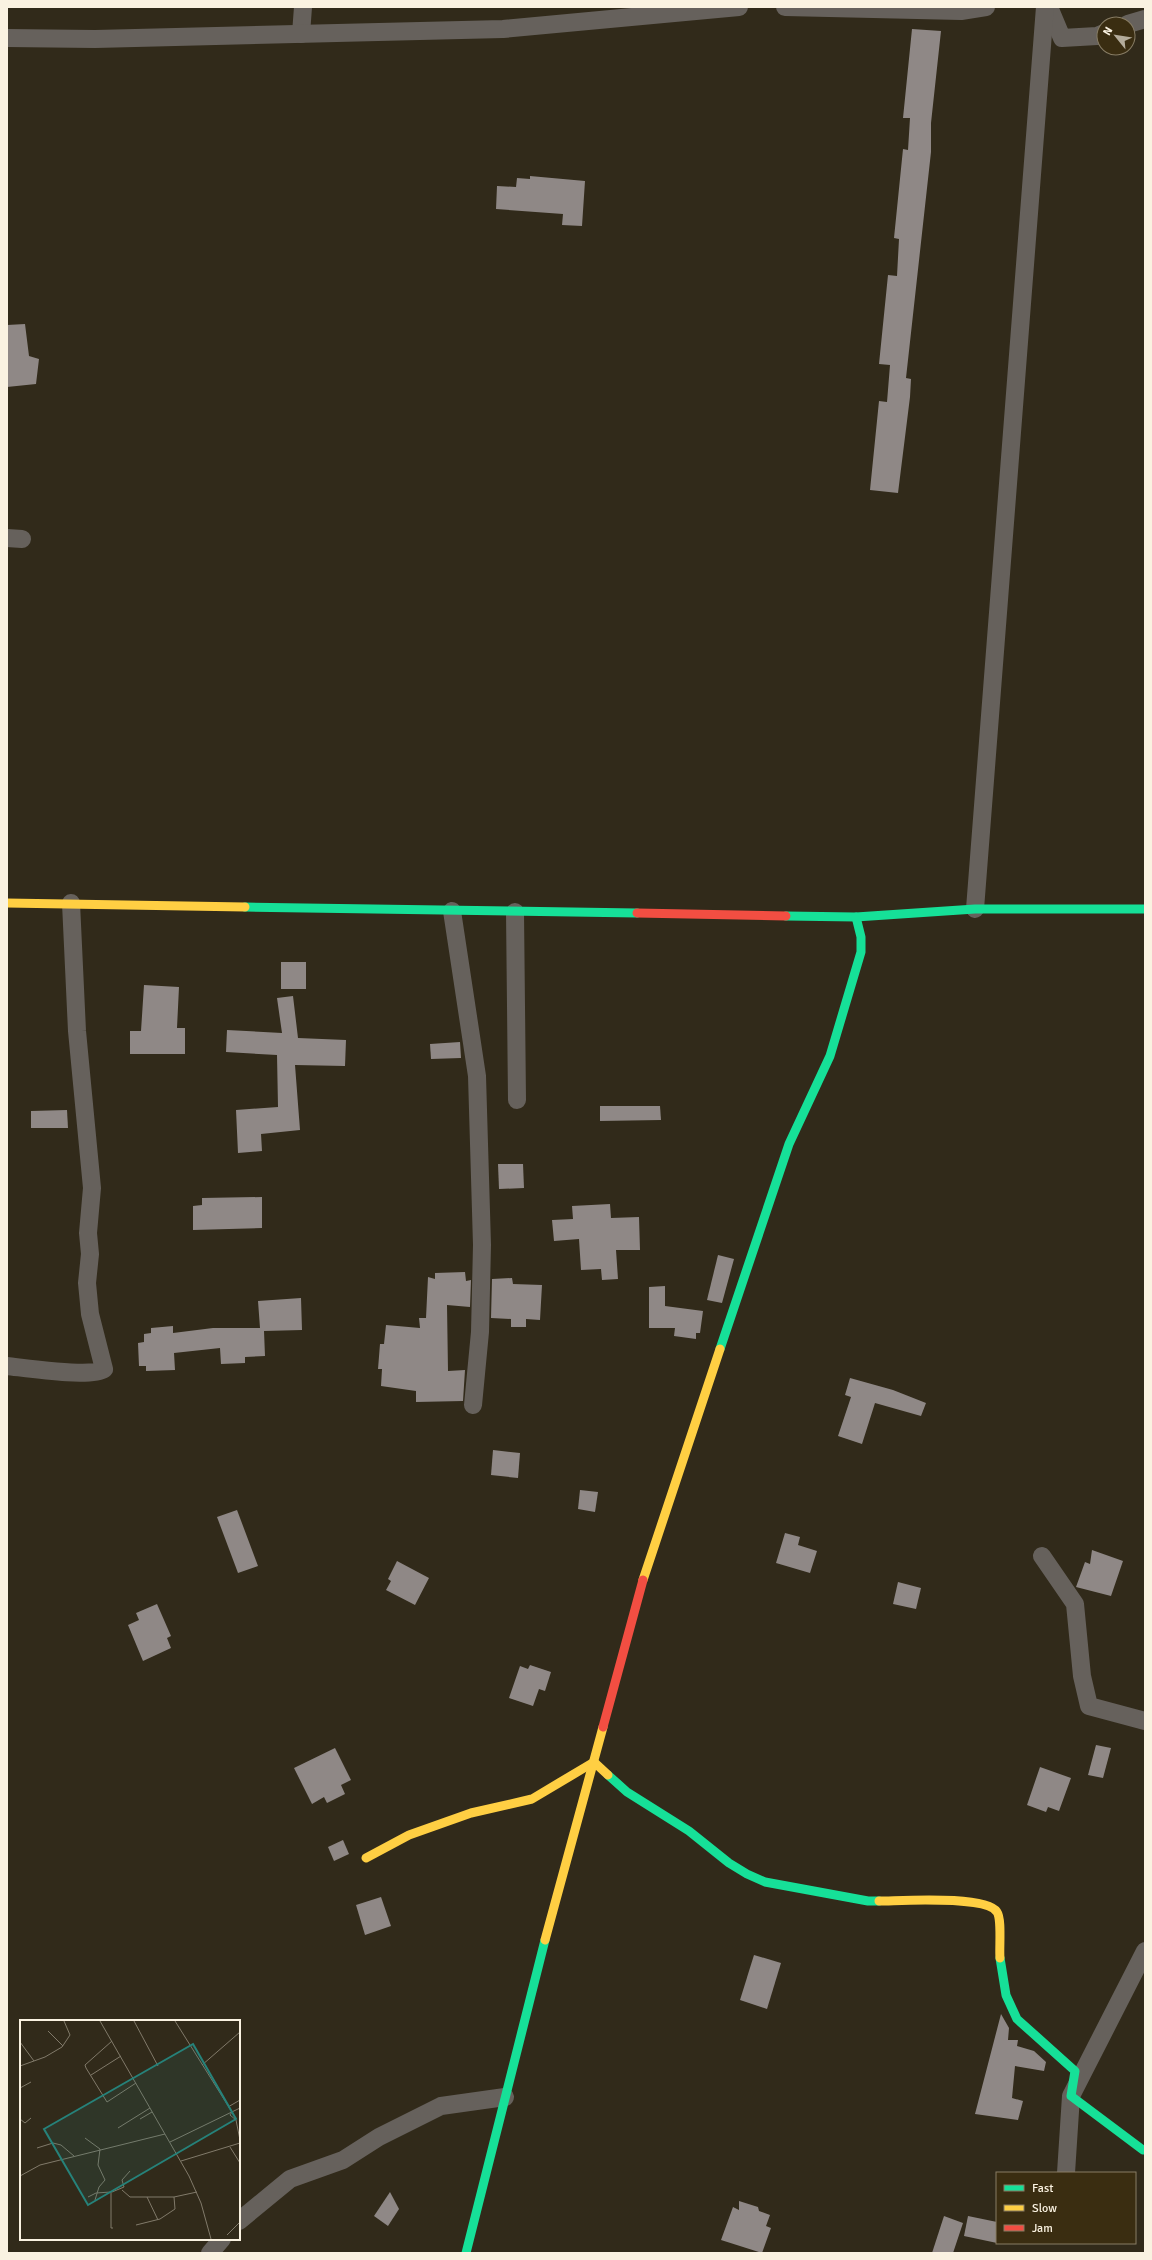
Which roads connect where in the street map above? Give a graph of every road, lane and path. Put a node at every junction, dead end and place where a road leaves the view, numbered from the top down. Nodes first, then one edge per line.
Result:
1 (303, 7) edge
2 (740, 7) edge
3 (785, 7) edge
4 (986, 7) edge
5 (1045, 7) edge
6 (1049, 7) edge
7 (961, 9) edge
8 (301, 34) junction
9 (1096, 36) edge
10 (7, 38) edge
11 (7, 903) edge
12 (71, 903) junction
13 (975, 909) junction
14 (1145, 909) edge
15 (452, 912) junction
16 (515, 912) junction
17 (856, 917) junction
18 (517, 1100) dead end
19 (7, 1366) edge
20 (473, 1405) dead end
21 (1042, 1556) dead end
22 (1145, 1721) edge
23 (594, 1762) junction
24 (366, 1858) dead end
25 (1145, 1951) edge
26 (1071, 2096) junction
27 (505, 2097) junction
28 (1143, 2150) dead end
29 (1066, 2172) edge
30 (240, 2220) edge
31 (221, 2240) edge
32 (210, 2253) edge
33 (466, 2253) edge

1 - 8 street
2 - 8 street
3 - 7 street
4 - 7 street
5 - 13 street
6 - 9 street
8 - 10 street
11 - 12 main road
12 - 15 main road
12 - 19 street
13 - 14 main road
13 - 17 main road
15 - 16 main road
15 - 20 street
16 - 17 main road
16 - 18 street
17 - 23 main road
21 - 22 street
23 - 24 main road
23 - 26 main road
23 - 27 main road
25 - 26 street
26 - 28 main road
26 - 29 street
27 - 30 street
27 - 33 main road
31 - 32 street

